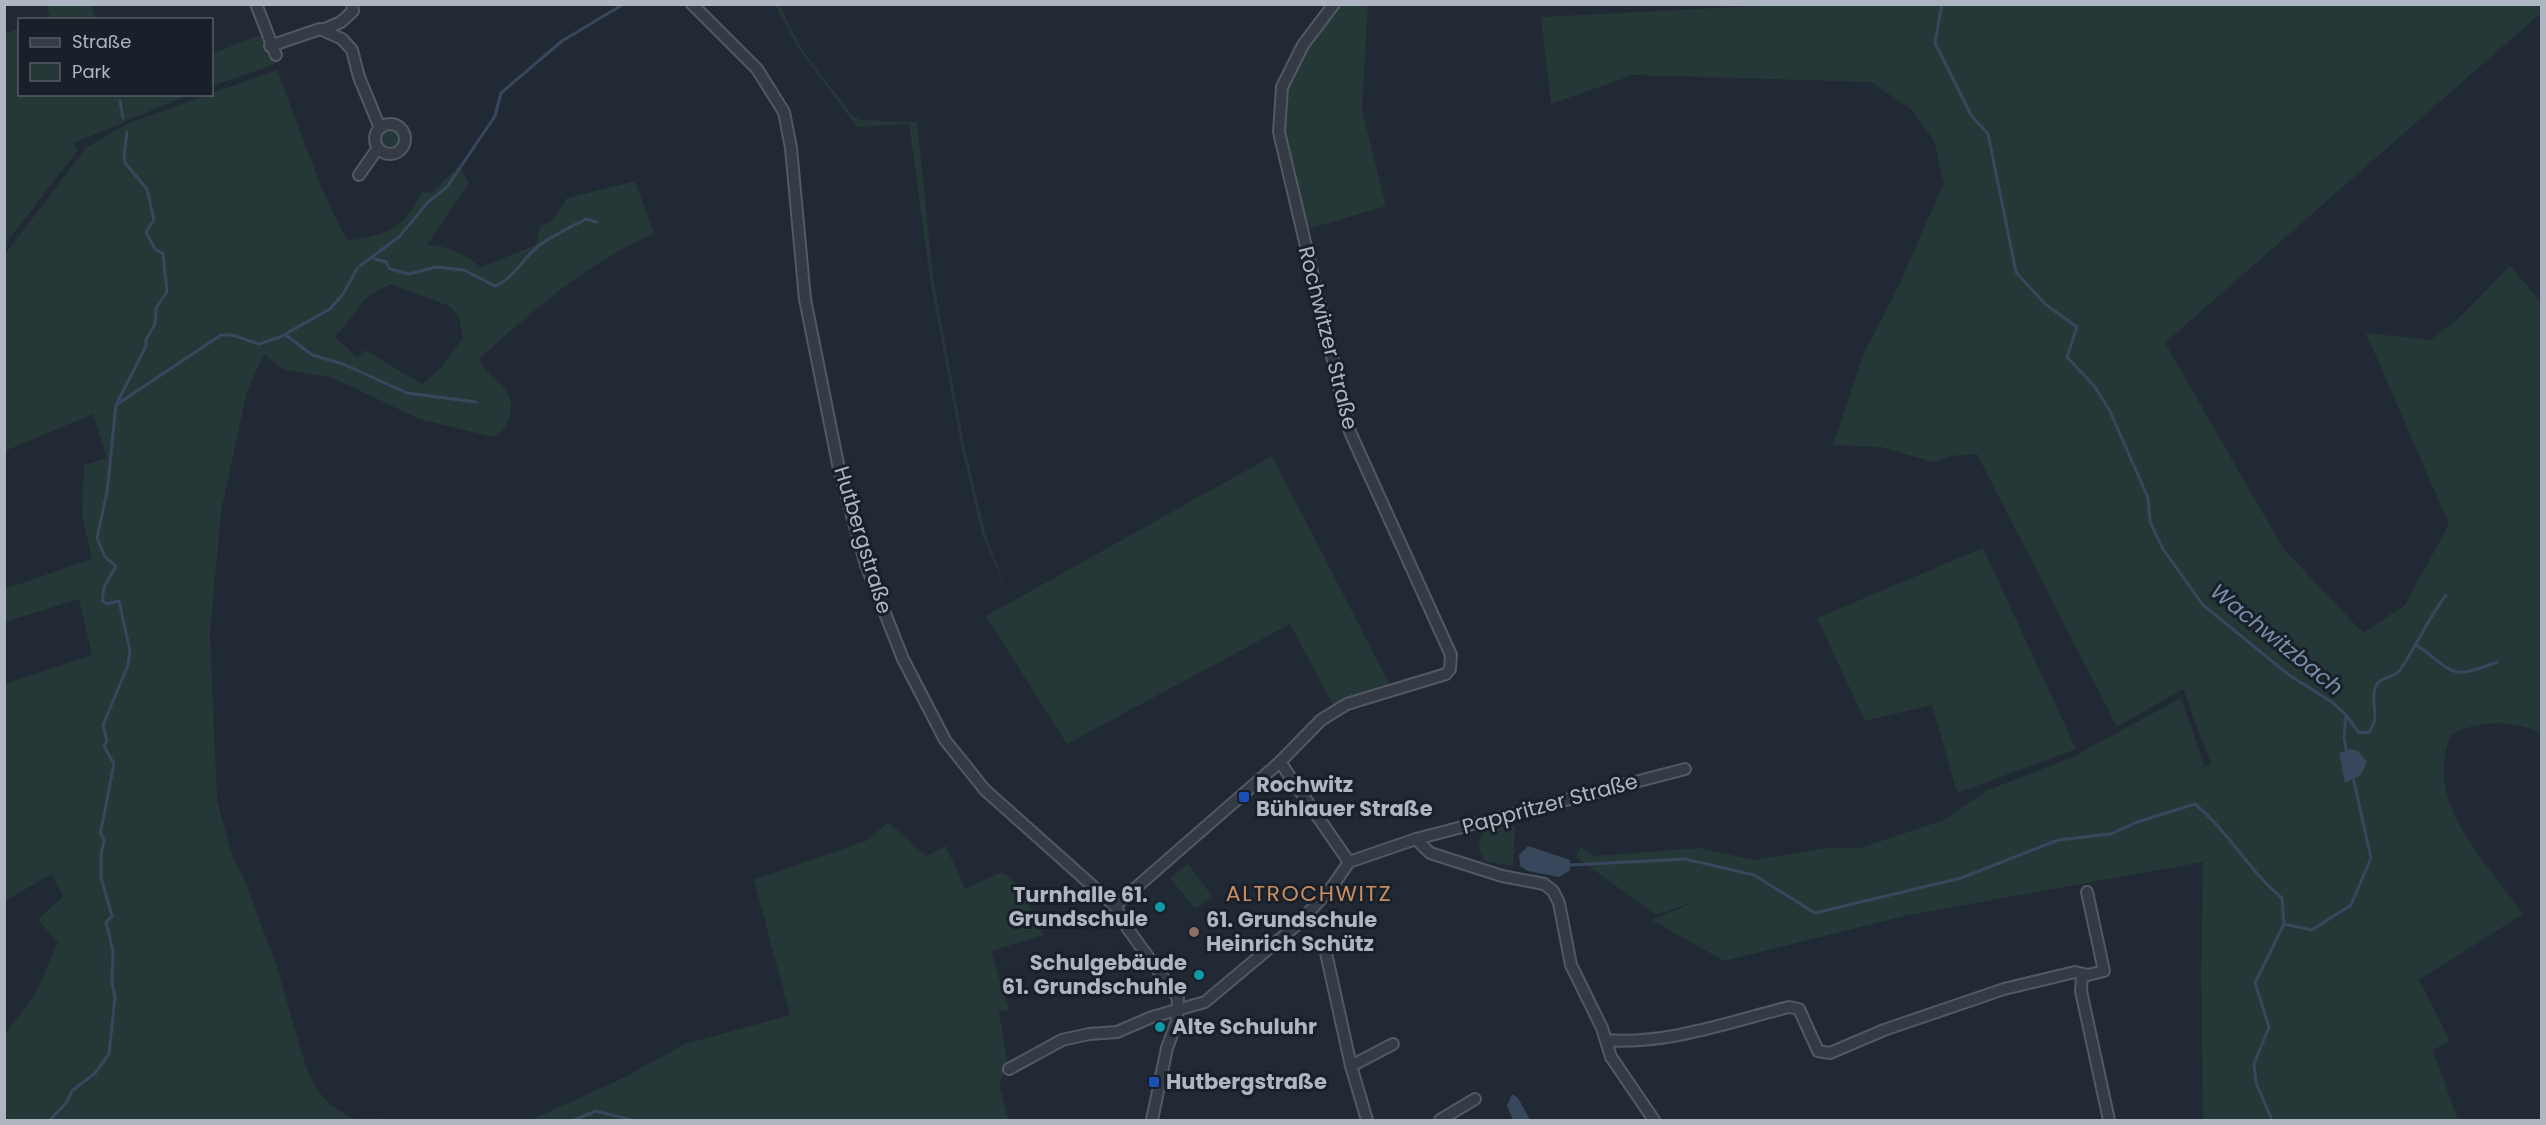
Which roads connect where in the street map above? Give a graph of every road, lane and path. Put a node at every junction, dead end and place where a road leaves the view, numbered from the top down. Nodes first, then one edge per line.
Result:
1 (256, 4) edge
2 (352, 4) edge
3 (692, 4) edge
4 (1334, 4) edge
5 (325, 29) junction
6 (380, 128) junction
7 (378, 148) junction
8 (359, 175) dead end
9 (1280, 762) junction
10 (1685, 769) dead end
11 (1416, 839) junction
12 (1349, 862) junction
13 (2087, 892) dead end
14 (1115, 906) junction
15 (1326, 953) dead end
16 (2082, 975) junction
17 (1180, 1009) junction
18 (1606, 1040) junction
19 (1393, 1044) dead end
20 (1351, 1066) junction
21 (1009, 1069) dead end
22 (1475, 1099) dead end
23 (1446, 1119) edge
24 (1152, 1120) edge
25 (1367, 1120) edge
26 (1654, 1120) edge
27 (2109, 1120) edge

1 - 5 street
2 - 5 street
3 - 14 street, Hutbergstraße
4 - 9 street, Rochwitzer Straße
5 - 6 street
6 - 7 street
6 - 7 street
7 - 8 street
9 - 12 street
9 - 14 street
10 - 11 street, Pappritzer Straße
11 - 12 street
11 - 18 street
12 - 17 street
13 - 16 street
14 - 17 street, Hutbergstraße
15 - 20 street
16 - 18 street
16 - 27 street
17 - 21 street
17 - 24 street
18 - 26 street
19 - 20 street
20 - 25 street
22 - 23 street

